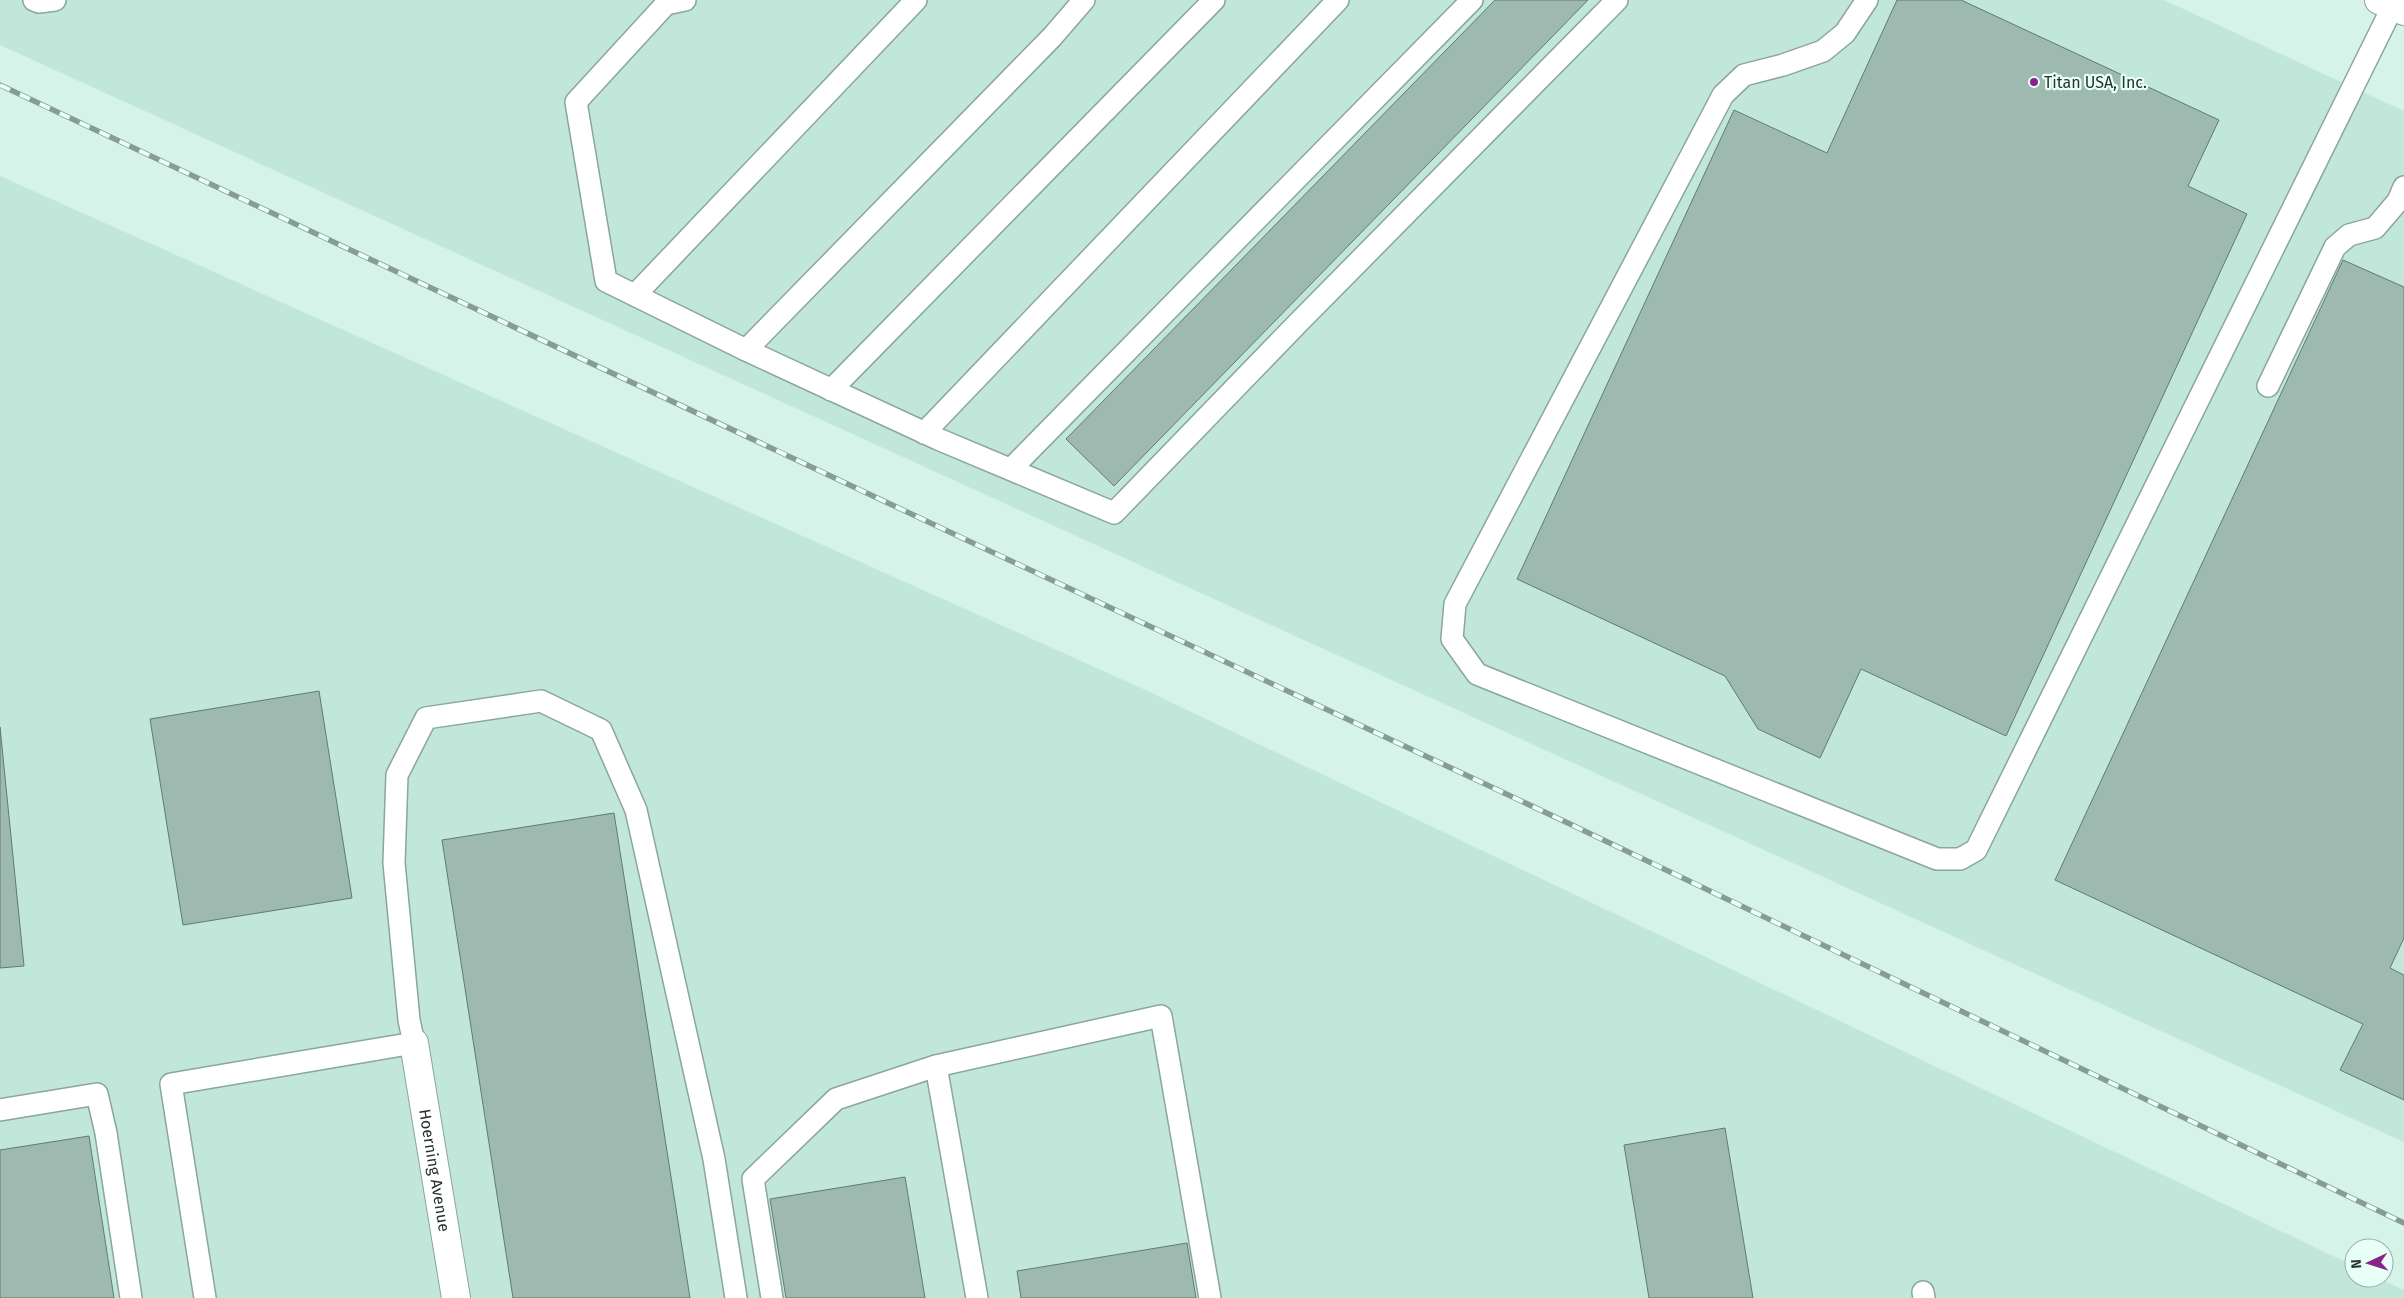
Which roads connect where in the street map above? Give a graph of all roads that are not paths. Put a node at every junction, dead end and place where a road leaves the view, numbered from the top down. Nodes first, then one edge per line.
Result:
1 (34, 0) edge
2 (55, 0) edge
3 (685, 0) edge
4 (916, 0) edge
5 (1084, 0) edge
6 (1214, 0) edge
7 (1338, 0) edge
8 (1472, 0) edge
9 (1618, 0) edge
10 (1867, 0) edge
11 (2392, 6) edge
12 (2404, 187) edge
13 (634, 295) junction
14 (746, 350) junction
15 (2268, 386) dead end
16 (831, 390) junction
17 (924, 433) junction
18 (1011, 469) junction
19 (414, 1043) junction
20 (936, 1066) junction
21 (0, 1110) edge
22 (131, 1298) edge
23 (205, 1298) edge
24 (456, 1298) edge
25 (736, 1298) edge
26 (772, 1298) edge
27 (977, 1298) edge
28 (1210, 1298) edge

1 - 2 lane
3 - 13 lane
4 - 13 lane
5 - 14 lane
6 - 16 lane
7 - 17 lane
8 - 18 lane
9 - 18 lane
10 - 11 lane
12 - 15 lane
13 - 14 lane
14 - 16 lane
16 - 17 lane
17 - 18 lane
19 - 23 lane
19 - 24 street, Hoerning Avenue
19 - 25 lane
20 - 26 lane
20 - 27 lane
20 - 28 lane
21 - 22 lane

